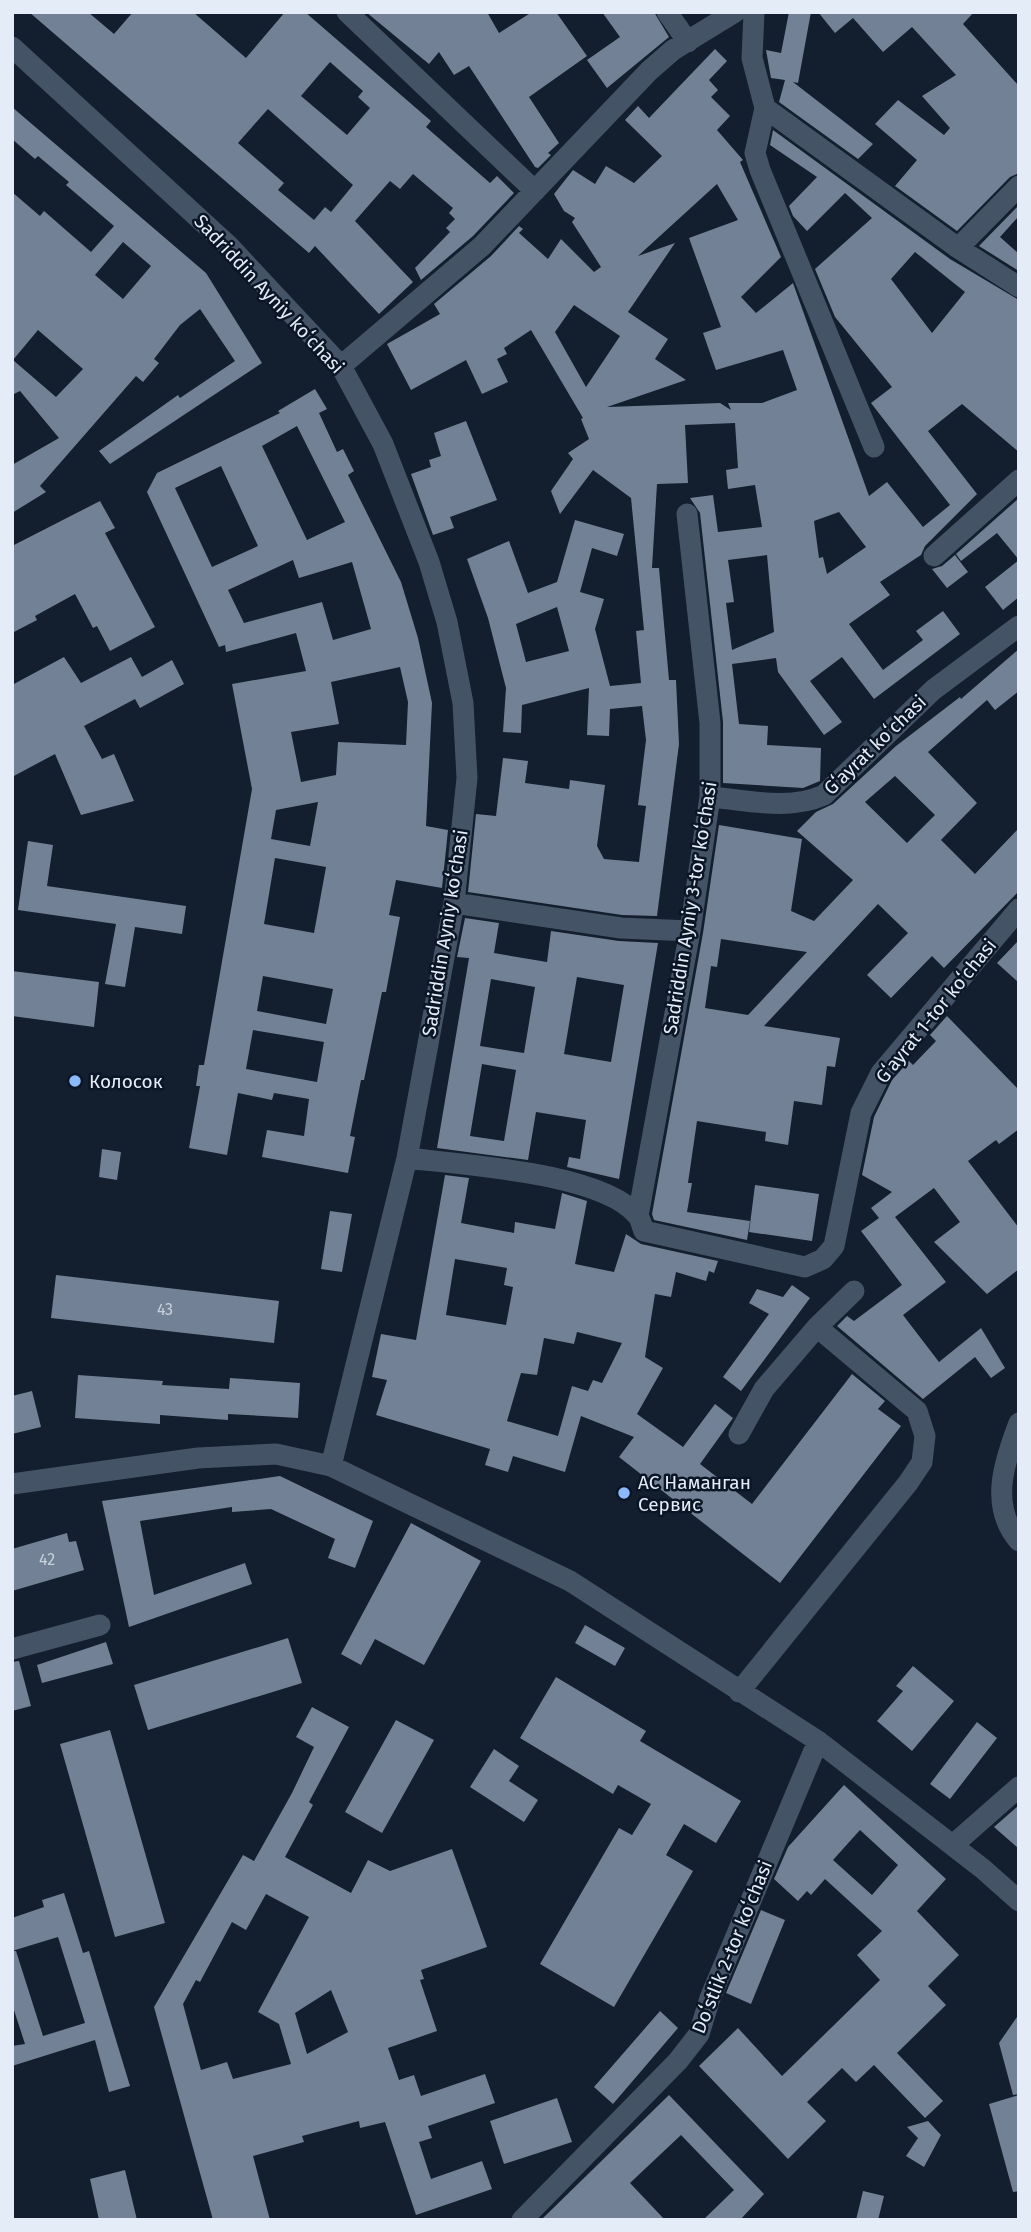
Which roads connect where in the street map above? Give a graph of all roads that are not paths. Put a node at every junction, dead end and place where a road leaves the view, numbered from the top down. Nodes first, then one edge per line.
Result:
1 (347, 12) edge
2 (667, 12) edge
3 (735, 12) edge
4 (754, 12) edge
5 (688, 42) junction
6 (12, 47) edge
7 (765, 108) junction
8 (1019, 186) edge
9 (535, 191) junction
10 (958, 248) junction
11 (1019, 287) edge
12 (341, 366) junction
13 (874, 447) dead end
14 (1019, 480) edge
15 (687, 514) dead end
16 (934, 556) dead end
17 (1019, 626) edge
18 (710, 797) junction
19 (454, 903) junction
20 (1019, 909) edge
21 (690, 931) junction
22 (407, 1158) junction
23 (638, 1216) junction
24 (854, 1291) dead end
25 (817, 1327) junction
26 (1019, 1423) edge
27 (739, 1434) dead end
28 (331, 1466) junction
29 (12, 1484) edge
30 (1019, 1541) edge
31 (100, 1625) dead end
32 (12, 1648) edge
33 (739, 1692) junction
34 (818, 1741) junction
35 (1019, 1787) edge
36 (953, 1845) junction
37 (1019, 1901) edge
38 (522, 2220) edge

1 - 9 street
2 - 5 street
3 - 5 street
4 - 7 street
5 - 9 street
6 - 12 street, Sadriddin Ayniy koʻchasi
7 - 10 street
7 - 13 street
8 - 10 street
9 - 12 street
10 - 11 street
12 - 19 street, Sadriddin Ayniy koʻchasi
14 - 16 street
15 - 18 street, Sadriddin Ayniy 3-tor koʻchasi
17 - 18 street, Gʻayrat koʻchasi
18 - 21 street, Sadriddin Ayniy 3-tor koʻchasi
19 - 21 street
19 - 22 street, Sadriddin Ayniy koʻchasi
20 - 23 street, Gʻayrat 1-tor koʻchasi
21 - 23 street, Sadriddin Ayniy 3-tor koʻchasi
22 - 23 street
22 - 28 street, Sadriddin Ayniy koʻchasi
24 - 25 street
25 - 27 street
25 - 33 street
26 - 30 street
28 - 29 street
28 - 33 street
31 - 32 street
33 - 34 street
34 - 36 street
34 - 38 street, Doʻstlik 2-tor koʻchasi
35 - 36 street
36 - 37 street

